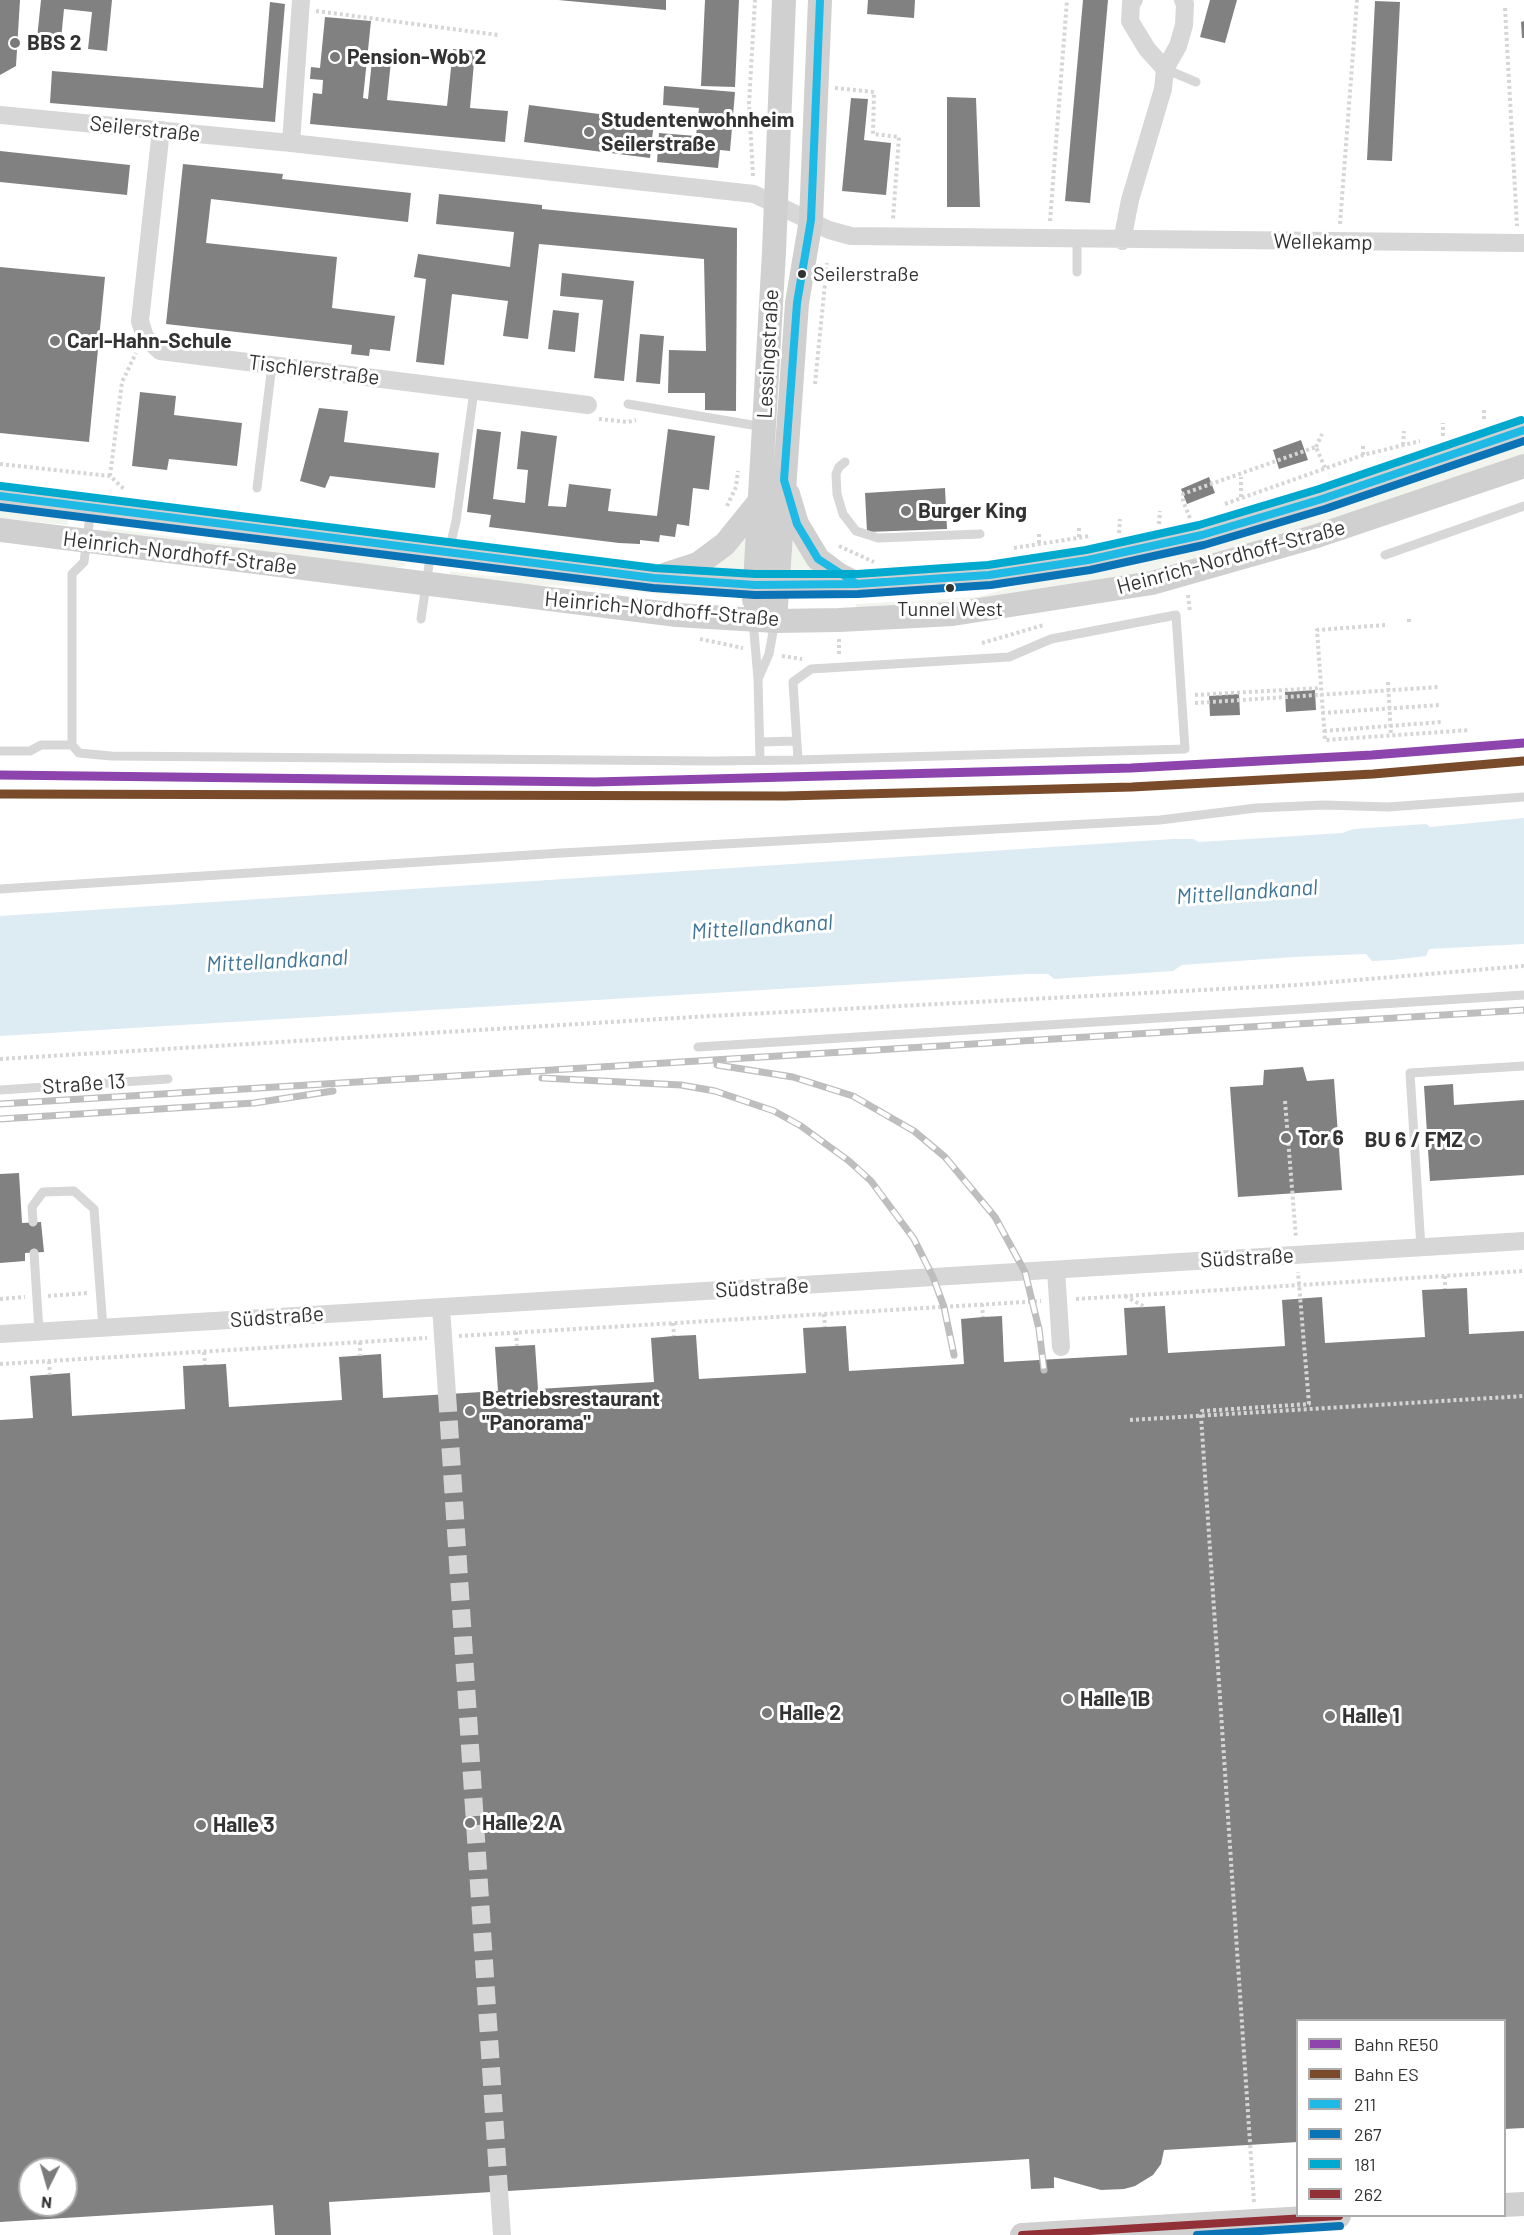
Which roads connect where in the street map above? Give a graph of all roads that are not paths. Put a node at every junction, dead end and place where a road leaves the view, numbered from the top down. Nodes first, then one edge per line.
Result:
1 (784, 0) edge
2 (820, 0) edge
3 (1134, 0) edge
4 (1183, 0) edge
5 (301, 5) edge
6 (1165, 69) junction
7 (1196, 81) dead end
8 (0, 115) edge
9 (161, 130) junction
10 (291, 143) junction
11 (776, 206) junction
12 (820, 225) junction
13 (1077, 239) junction
14 (1122, 241) junction
15 (1521, 243) edge
16 (1077, 272) dead end
17 (272, 365) junction
18 (474, 391) junction
19 (627, 404) dead end
20 (592, 412) road end
21 (764, 427) junction
22 (1524, 430) edge
23 (845, 462) dead end
24 (1524, 466) edge
25 (784, 480) junction
26 (257, 488) dead end
27 (0, 496) edge
28 (759, 502) junction
29 (1524, 506) edge
30 (91, 508) junction
31 (0, 530) edge
32 (980, 534) dead end
33 (87, 541) junction
34 (440, 552) junction
35 (1385, 555) dead end
36 (654, 578) junction
37 (426, 584) junction
38 (857, 584) junction
39 (765, 585) junction
40 (421, 619) dead end
41 (764, 621) junction
42 (758, 679) junction
43 (796, 741) junction
44 (760, 742) junction
45 (72, 745) junction
46 (0, 751) edge
47 (760, 760) junction
48 (798, 760) junction
49 (1524, 797) edge
50 (0, 889) edge
51 (1524, 995) edge
52 (698, 1047) dead end
53 (1524, 1066) edge
54 (168, 1079) dead end
55 (0, 1090) edge
56 (33, 1222) dead end
57 (1524, 1242) edge
58 (1421, 1248) junction
59 (34, 1253) dead end
60 (1056, 1270) junction
61 (441, 1307) junction
62 (104, 1328) junction
63 (39, 1331) junction
64 (0, 1334) edge
65 (1061, 1347) dead end
66 (447, 1394) tunnel mouth
67 (499, 2191) tunnel mouth
68 (1524, 2204) edge
69 (1506, 2205) edge
70 (1322, 2217) edge
71 (1121, 2233) edge
72 (502, 2235) edge
73 (1022, 2235) edge

1 - 11 main road, Lessingstraße
2 - 12 main road, Lessingstraße
3 - 6 street
4 - 6 street
5 - 10 street
6 - 7 lane
6 - 14 street
8 - 9 street, Seilerstraße
9 - 10 street, Seilerstraße
9 - 17 street, Tischlerstraße
10 - 11 street, Seilerstraße
11 - 12 street
11 - 21 main road, Lessingstraße
12 - 13 street, Wellekamp
12 - 25 main road, Lessingstraße
13 - 14 street, Wellekamp
13 - 16 lane
14 - 15 street, Wellekamp
17 - 18 street, Tischlerstraße
17 - 26 lane
18 - 20 street, Tischlerstraße
18 - 34 lane
19 - 21 lane
21 - 28 main road, Lessingstraße
22 - 38 main road, Heinrich-Nordhoff-Straße
23 - 32 lane
24 - 41 main road, Heinrich-Nordhoff-Straße
25 - 38 main road, Lessingstraße
25 - 39 main road, Lessingstraße
27 - 30 main road, Heinrich-Nordhoff-Straße
28 - 36 main road
28 - 39 main road, Lessingstraße
29 - 35 lane
30 - 33 lane
30 - 34 main road, Heinrich-Nordhoff-Straße
31 - 33 main road, Heinrich-Nordhoff-Straße
33 - 37 main road, Heinrich-Nordhoff-Straße
33 - 45 lane
34 - 36 main road, Heinrich-Nordhoff-Straße
34 - 37 lane
36 - 39 main road, Heinrich-Nordhoff-Straße
37 - 40 lane
37 - 41 main road, Heinrich-Nordhoff-Straße
38 - 39 main road, Heinrich-Nordhoff-Straße
39 - 41 main road, Lessingstraße
41 - 42 lane
41 - 42 lane
42 - 44 lane
43 - 44 lane
43 - 48 lane
43 - 48 lane
44 - 47 lane
45 - 46 lane
45 - 47 lane
47 - 48 lane
49 - 50 lane
51 - 52 lane
53 - 58 lane
54 - 55 lane, Straße 13
56 - 62 lane
57 - 58 street, Südstraße
58 - 60 street, Südstraße
59 - 63 lane
60 - 61 street, Südstraße
60 - 65 street
61 - 62 street, Südstraße
61 - 66 street
62 - 63 street, Südstraße
63 - 64 street, Südstraße
67 - 72 street
68 - 69 main road
70 - 71 main road
71 - 73 main road

